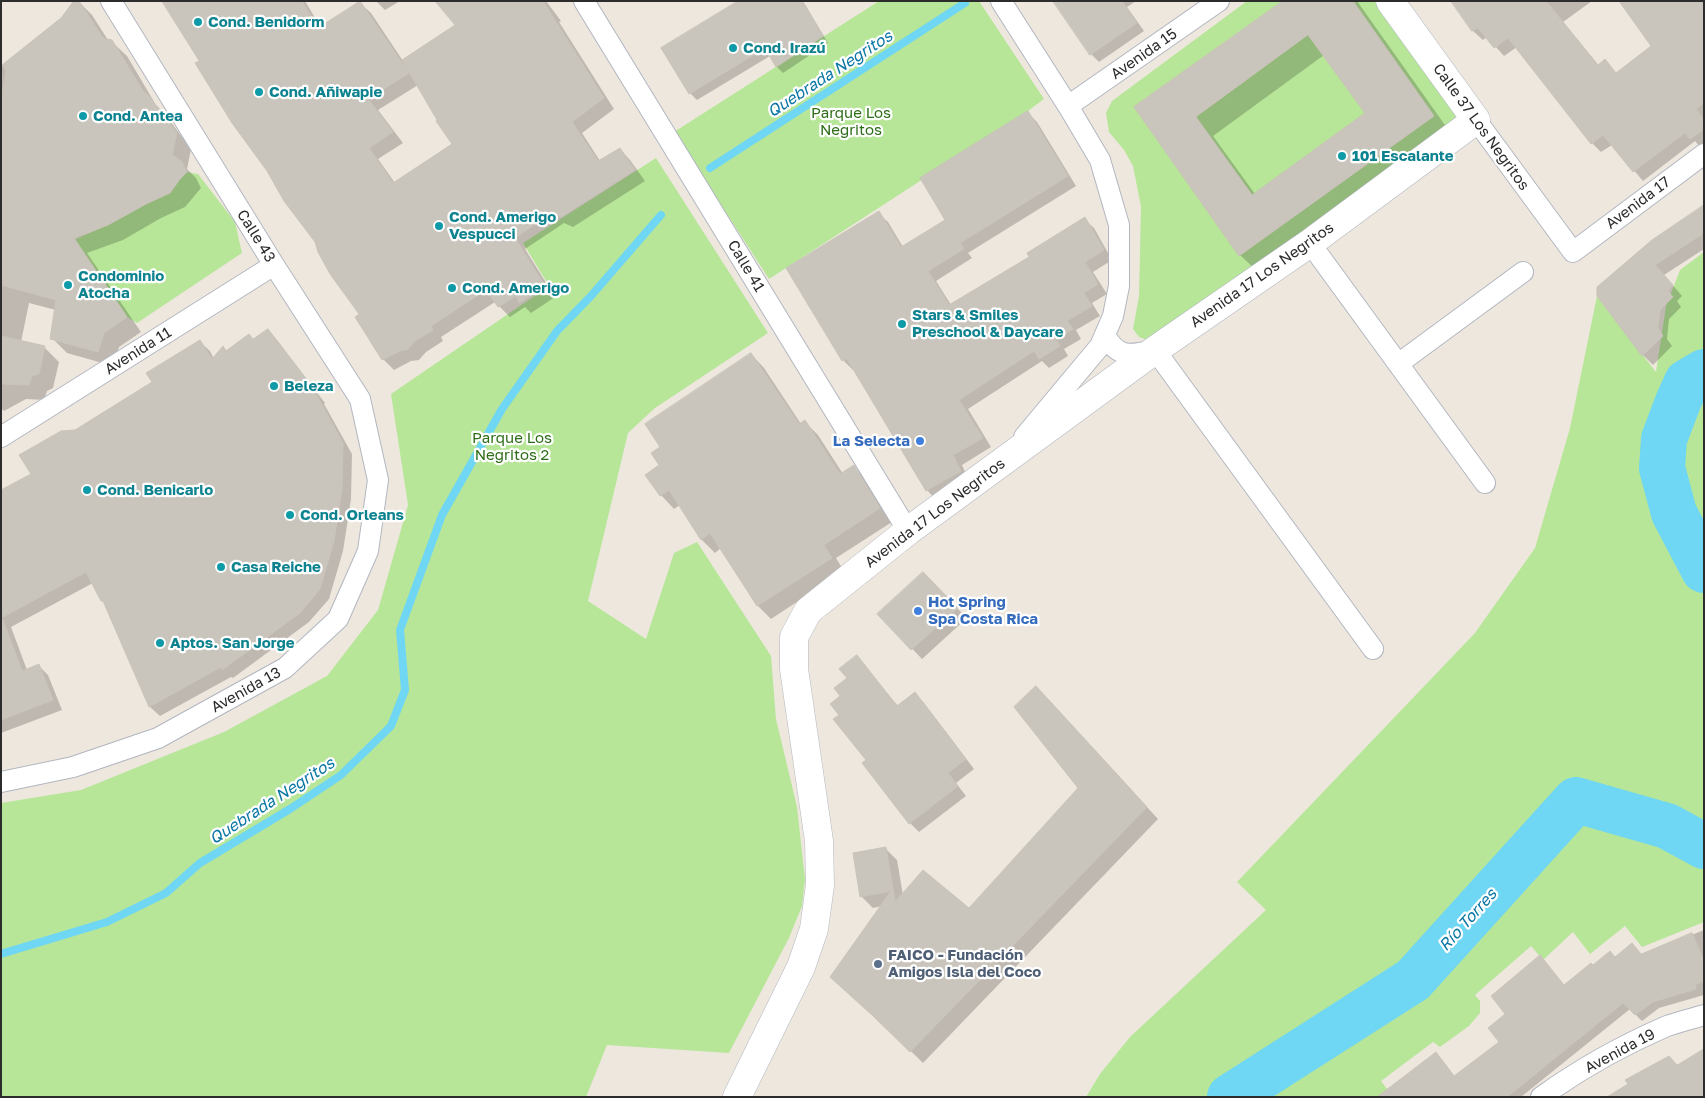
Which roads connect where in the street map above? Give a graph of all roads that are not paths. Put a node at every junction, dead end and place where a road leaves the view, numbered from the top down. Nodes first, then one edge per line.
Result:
1 (111, 1) edge
2 (584, 1) edge
3 (1002, 1) edge
4 (1219, 1) edge
5 (1390, 1) edge
6 (1068, 106) junction
7 (1476, 120) junction
8 (1704, 154) edge
9 (1310, 243) junction
10 (1573, 252) joint
11 (274, 265) junction
12 (1523, 272) dead end
13 (1105, 335) junction
14 (1155, 350) junction
15 (1398, 364) junction
16 (1, 437) edge
17 (1004, 461) junction
18 (378, 480) joint
19 (1484, 483) dead end
20 (908, 531) junction
21 (1373, 649) dead end
22 (1, 782) edge
23 (1704, 1015) edge
24 (1543, 1096) edge
25 (737, 1097) edge

1 - 11 street, Calle 43
2 - 20 street, Calle 41
3 - 6 street
4 - 6 street, Avenida 15
5 - 7 street, Calle 37 Los Negritos
6 - 13 street
7 - 9 street, Avenida 17 Los Negritos
7 - 10 street, Calle 37 Los Negritos
8 - 10 street, Avenida 17
9 - 14 street, Avenida 17 Los Negritos
9 - 15 street
11 - 16 street, Avenida 11
11 - 18 street, Calle 43
12 - 15 street
13 - 14 street
13 - 17 street
14 - 17 street, Avenida 17 Los Negritos
14 - 21 street
15 - 19 street
17 - 20 street, Avenida 17 Los Negritos
18 - 22 street, Avenida 13
20 - 25 street, Avenida 17 Los Negritos
23 - 24 street, Avenida 19

